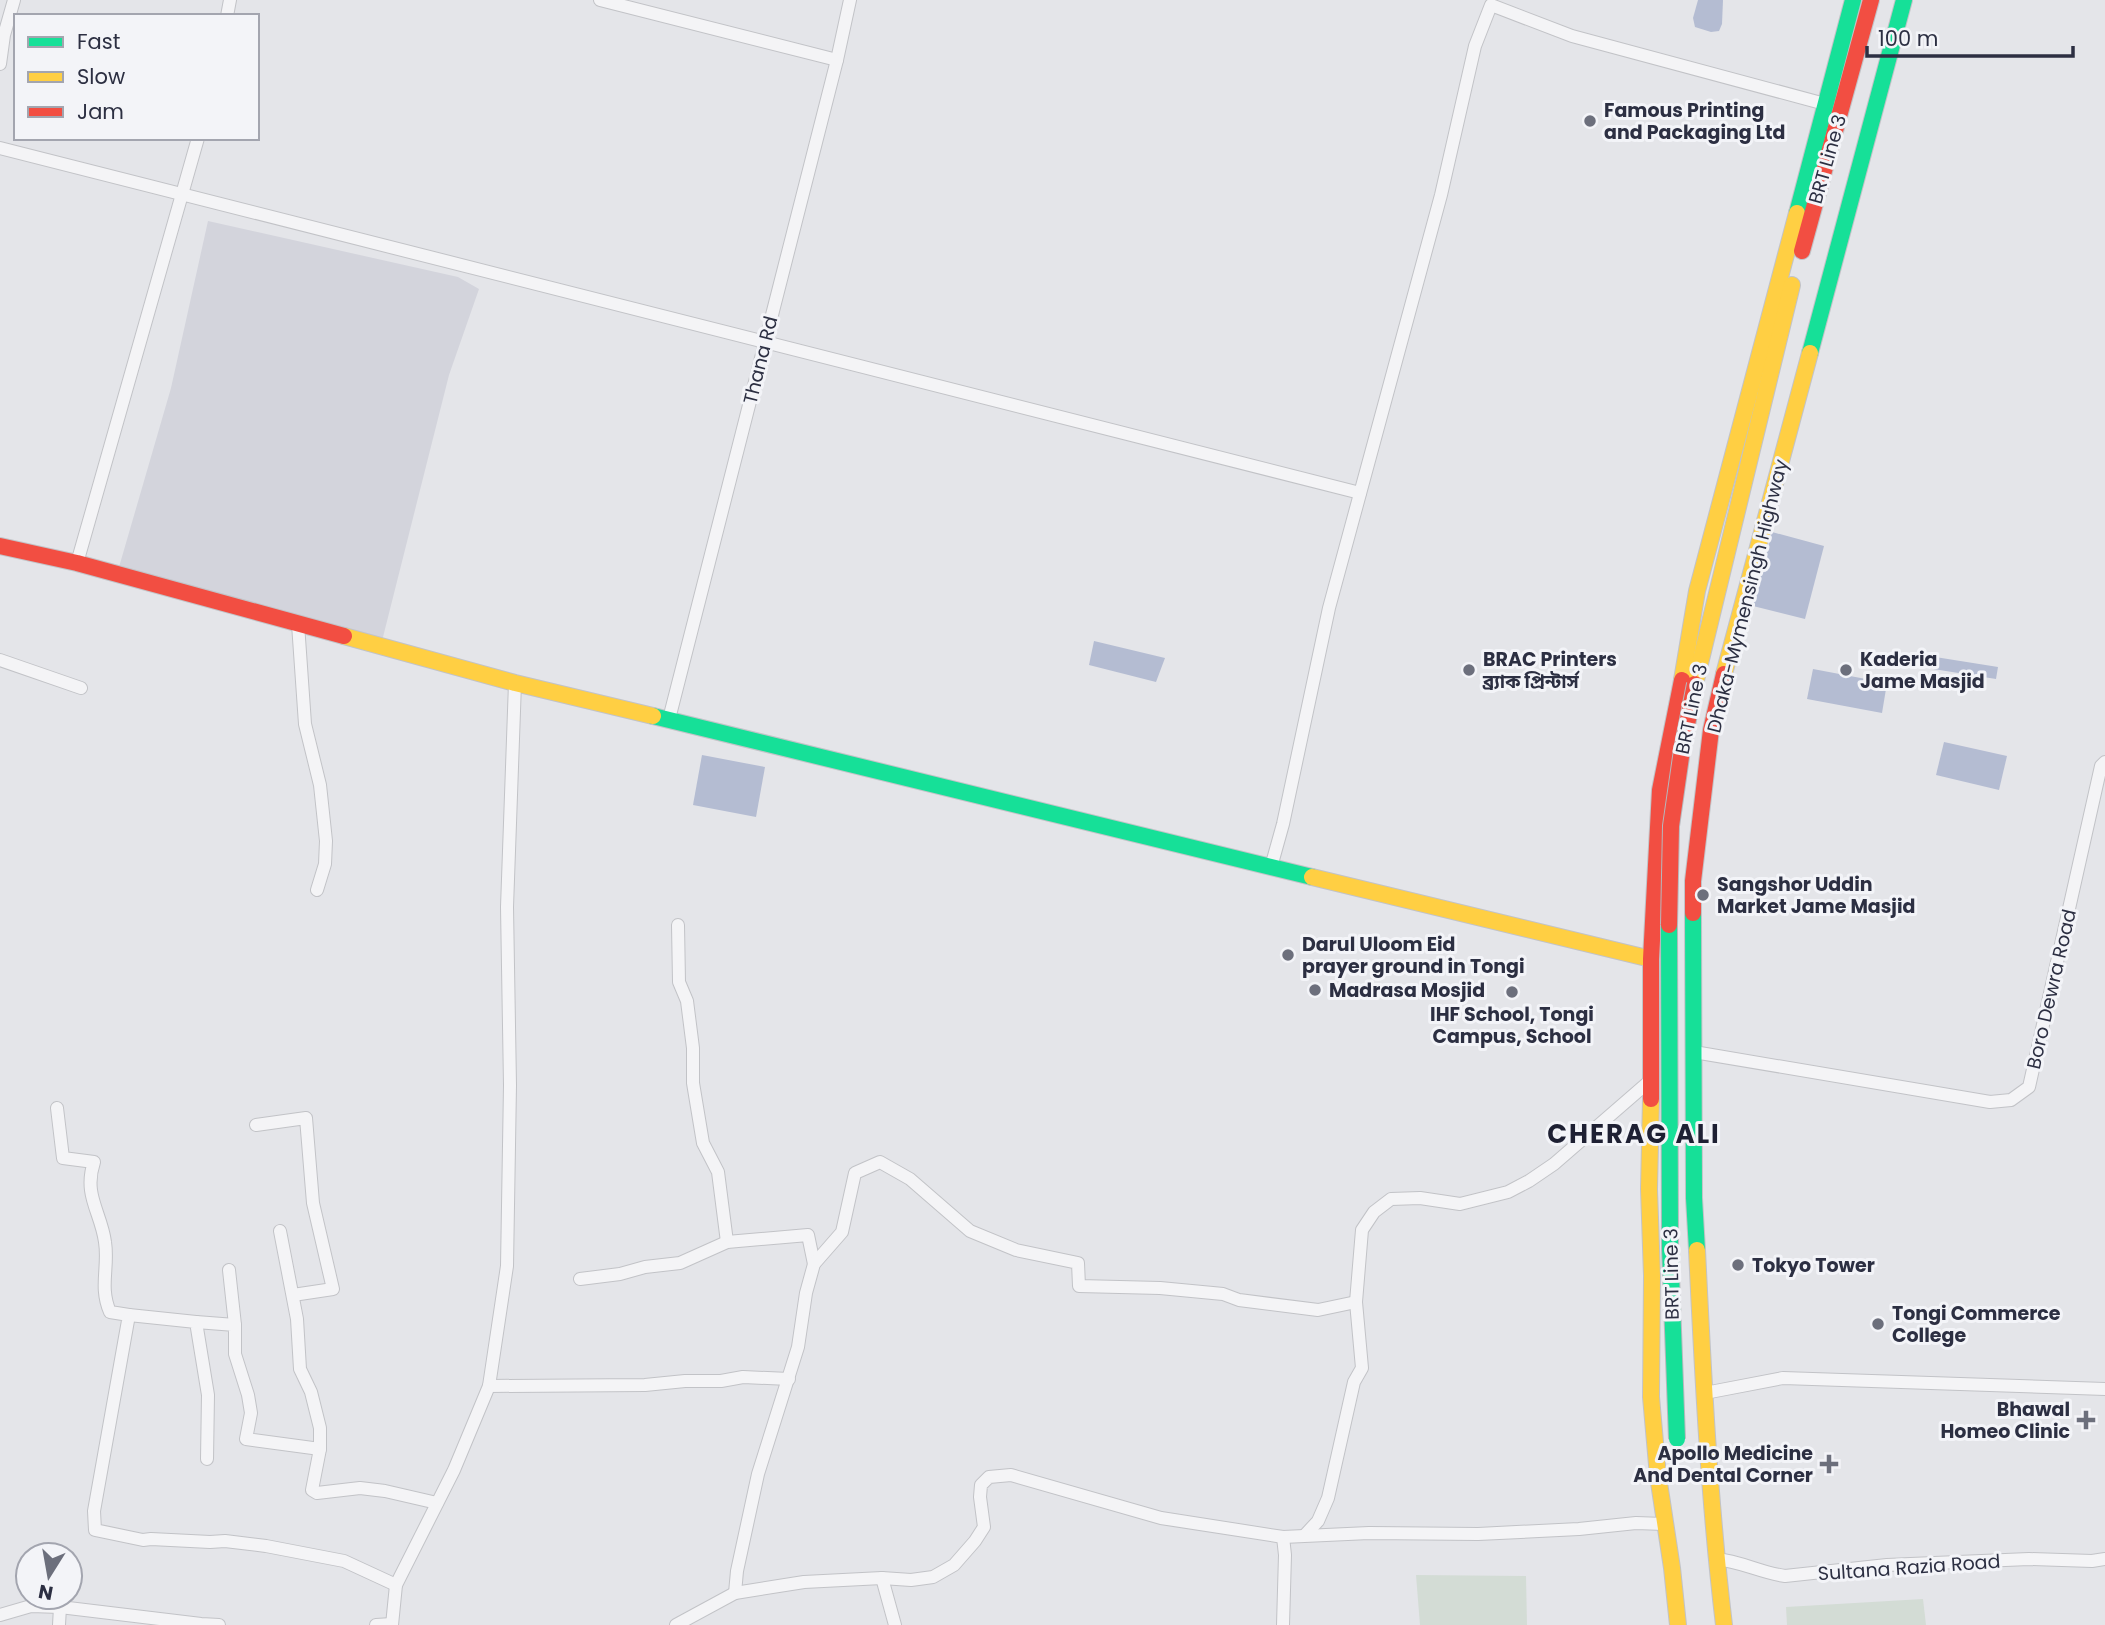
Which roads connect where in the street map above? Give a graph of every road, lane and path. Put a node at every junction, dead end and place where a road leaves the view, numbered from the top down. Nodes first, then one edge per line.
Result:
1 (14, 0) edge
2 (600, 0) edge
3 (850, 0) edge
4 (1853, 0) edge
5 (1871, 0) edge
6 (1904, 0) edge
7 (1491, 2) edge
8 (837, 60) junction
9 (0, 65) edge
10 (1825, 104) junction
11 (197, 140) edge
12 (0, 148) edge
13 (183, 195) junction
14 (764, 342) junction
15 (1360, 493) junction
16 (0, 546) edge
17 (77, 564) junction
18 (298, 624) junction
19 (0, 660) edge
20 (515, 683) junction
21 (81, 688) dead end
22 (669, 719) junction
23 (2105, 762) edge
24 (1271, 867) junction
25 (317, 890) dead end
26 (678, 925) dead end
27 (1651, 959) junction
28 (1695, 1052) junction
29 (1652, 1079) junction
30 (57, 1108) dead end
31 (256, 1125) dead end
32 (280, 1231) dead end
33 (727, 1242) junction
34 (814, 1264) junction
35 (229, 1270) dead end
36 (580, 1279) dead end
37 (293, 1295) junction
38 (1356, 1302) junction
39 (128, 1315) junction
40 (196, 1322) junction
41 (235, 1325) junction
42 (789, 1379) junction
43 (489, 1386) junction
44 (2105, 1389) edge
45 (1705, 1393) junction
46 (1677, 1438) dead end
47 (320, 1449) junction
48 (207, 1459) dead end
49 (437, 1503) junction
50 (1664, 1524) junction
51 (1305, 1535) junction
52 (1283, 1537) junction
53 (1716, 1559) junction
54 (2105, 1559) edge
55 (883, 1578) junction
56 (396, 1585) junction
57 (735, 1593) junction
58 (84, 1609) edge
59 (392, 1624) edge
60 (219, 1625) edge
61 (376, 1625) edge
62 (678, 1625) edge
63 (895, 1625) edge
64 (1283, 1625) edge
65 (1678, 1625) edge
66 (1724, 1625) edge

1 - 9 street
2 - 8 street
3 - 8 street, Thana Rd
4 - 10 main road
5 - 46 main road, BRT Line 3, bridge
6 - 28 main road, Dhaka-Mymensingh Highway
7 - 10 street
7 - 15 street
8 - 14 street, Thana Rd
10 - 27 main road
11 - 13 street
12 - 13 street
13 - 14 street
13 - 17 street
14 - 15 street
14 - 22 street, Thana Rd
15 - 24 street
16 - 17 main road
17 - 18 main road
18 - 20 main road
18 - 25 street
19 - 21 street
20 - 22 main road
20 - 43 street
22 - 24 main road
23 - 28 street, Boro Dewra Road
24 - 27 main road
26 - 33 street
27 - 29 main road
28 - 45 main road, Dhaka-Mymensingh Highway
29 - 38 street
29 - 50 main road
30 - 39 street
31 - 37 street
32 - 37 street
33 - 34 street
33 - 36 street
34 - 38 street
34 - 42 street
35 - 41 street
37 - 47 street
38 - 51 street
39 - 40 street
39 - 56 street
40 - 41 street
40 - 48 street
41 - 47 street
42 - 43 street
42 - 57 street
43 - 49 street
44 - 45 street
45 - 53 main road, Dhaka-Mymensingh Highway
47 - 49 street
49 - 56 street
50 - 51 street
50 - 65 main road
51 - 52 street
52 - 55 street
52 - 64 street
53 - 54 street, Sultana Razia Road
53 - 66 main road, Dhaka-Mymensingh Highway
55 - 57 street
55 - 63 street
56 - 59 street
57 - 62 street
58 - 60 street
59 - 61 street

